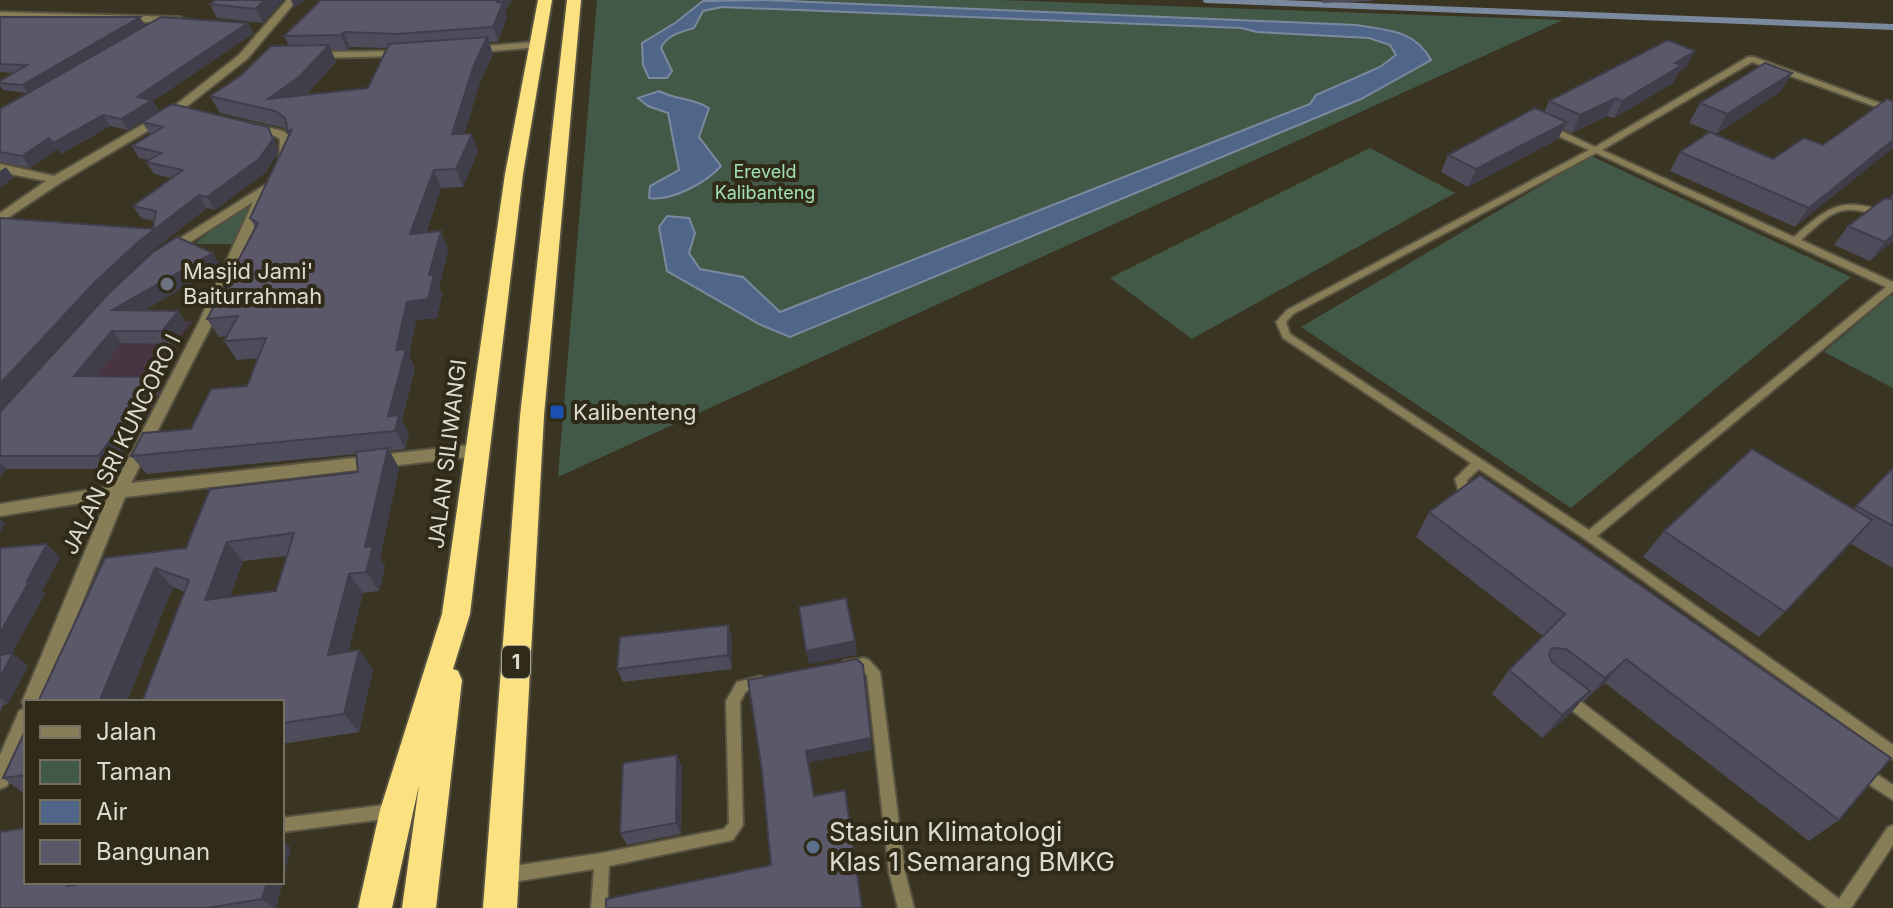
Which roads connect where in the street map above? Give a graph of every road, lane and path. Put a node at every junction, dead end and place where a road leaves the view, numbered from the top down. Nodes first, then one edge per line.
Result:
1 (292, 0) edge
2 (545, 0) edge
3 (574, 0) edge
4 (0, 15) edge
5 (168, 19) junction
6 (194, 22) edge
7 (142, 35) edge
8 (536, 45) junction
9 (462, 50) edge
10 (418, 53) edge
11 (300, 55) edge
12 (257, 56) edge
13 (243, 57) junction
14 (1893, 111) edge
15 (236, 123) edge
16 (1543, 126) edge
17 (1595, 150) junction
18 (0, 168) edge
19 (271, 179) junction
20 (56, 180) junction
21 (1893, 217) edge
22 (0, 219) edge
23 (1795, 241) junction
24 (154, 260) edge
25 (1893, 286) edge
26 (477, 450) junction
27 (1478, 463) junction
28 (119, 491) junction
29 (1483, 503) edge
30 (0, 510) edge
31 (1589, 536) junction
32 (456, 614) junction
33 (829, 669) edge
34 (773, 680) edge
35 (1552, 688) edge
36 (33, 700) edge
37 (24, 722) edge
38 (1893, 753) edge
39 (1855, 766) edge
40 (0, 779) edge
41 (1893, 793) edge
42 (396, 810) junction
43 (284, 825) edge
44 (1893, 832) edge
45 (602, 860) junction
46 (503, 876) junction
47 (375, 908) edge
48 (419, 908) edge
49 (500, 908) edge
50 (599, 908) edge
51 (906, 908) edge
52 (1840, 908) edge

1 - 13 street
2 - 8 highway, JALAN SILIWANGI
3 - 46 highway, 1
4 - 5 street
5 - 6 street
5 - 7 street
8 - 9 street
8 - 26 highway, JALAN SILIWANGI
10 - 11 street
12 - 13 street
13 - 20 street
14 - 17 lane
15 - 19 street, JALAN SRI KUNCORO I
16 - 17 lane
17 - 23 lane
17 - 27 lane
18 - 20 street
19 - 24 street
19 - 28 street, JALAN SRI KUNCORO I
20 - 22 street
21 - 23 lane
23 - 25 lane
25 - 31 lane
26 - 28 street
26 - 32 highway, JALAN SILIWANGI
27 - 29 lane
27 - 31 lane
28 - 30 street
28 - 36 street, JALAN SRI KUNCORO I
31 - 38 lane
32 - 42 highway, JALAN SILIWANGI
32 - 48 highway
33 - 51 lane
34 - 45 lane
35 - 52 lane
37 - 40 street
39 - 41 lane
42 - 43 lane
42 - 47 highway, JALAN SILIWANGI
44 - 52 lane
45 - 46 lane
45 - 50 lane
46 - 49 highway, 1

